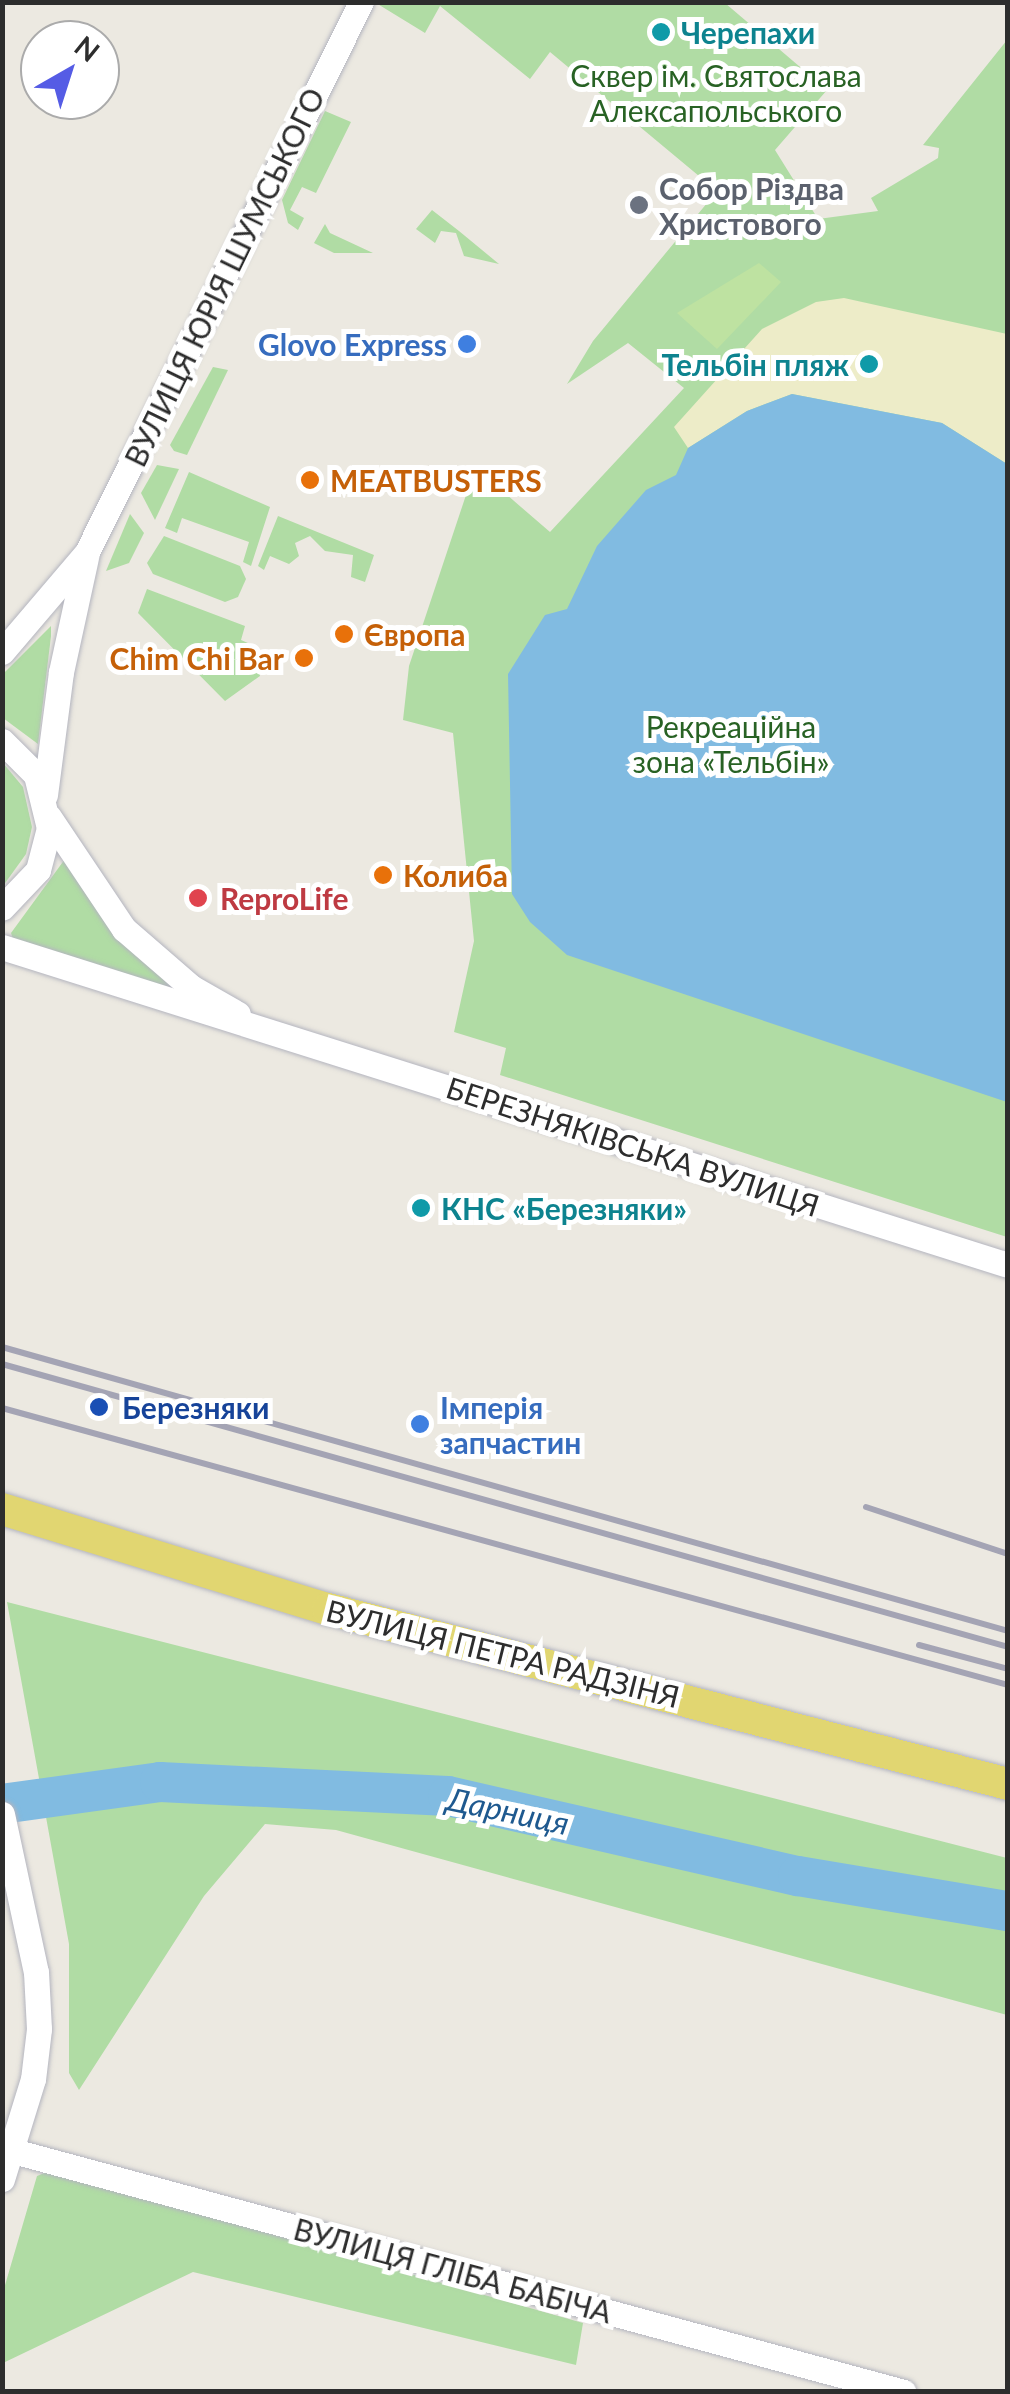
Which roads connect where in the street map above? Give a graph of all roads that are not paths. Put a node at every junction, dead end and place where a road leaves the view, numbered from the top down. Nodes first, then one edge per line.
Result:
1 (361, 2) edge
2 (87, 552) junction
3 (2, 652) edge
4 (2, 741) edge
5 (47, 806) junction
6 (2, 908) edge
7 (4, 950) edge
8 (260, 1026) junction
9 (1008, 1265) edge
10 (2, 1508) edge
11 (1008, 1784) edge
12 (2, 1814) edge
13 (8, 2150) edge
14 (2, 2179) edge
15 (904, 2392) edge

1 - 2 street, ВУЛИЦЯ ЮРІЯ ШУМСЬКОГО
2 - 3 street, ВУЛИЦЯ ЮРІЯ ШУМСЬКОГО
2 - 5 street, ВУЛИЦЯ ЮРІЯ ШУМСЬКОГО
4 - 5 street, БЕРЕЗНЯКІВСЬКА ВУЛИЦЯ
5 - 6 street, ВУЛИЦЯ ЮРІЯ ШУМСЬКОГО
5 - 8 street, БЕРЕЗНЯКІВСЬКА ВУЛИЦЯ
7 - 8 street, БЕРЕЗНЯКІВСЬКА ВУЛИЦЯ
8 - 9 street, БЕРЕЗНЯКІВСЬКА ВУЛИЦЯ
10 - 11 main road, ВУЛИЦЯ ПЕТРА РАДЗІНЯ
12 - 13 street
13 - 14 street
13 - 15 street, ВУЛИЦЯ ГЛІБА БАБІЧА

